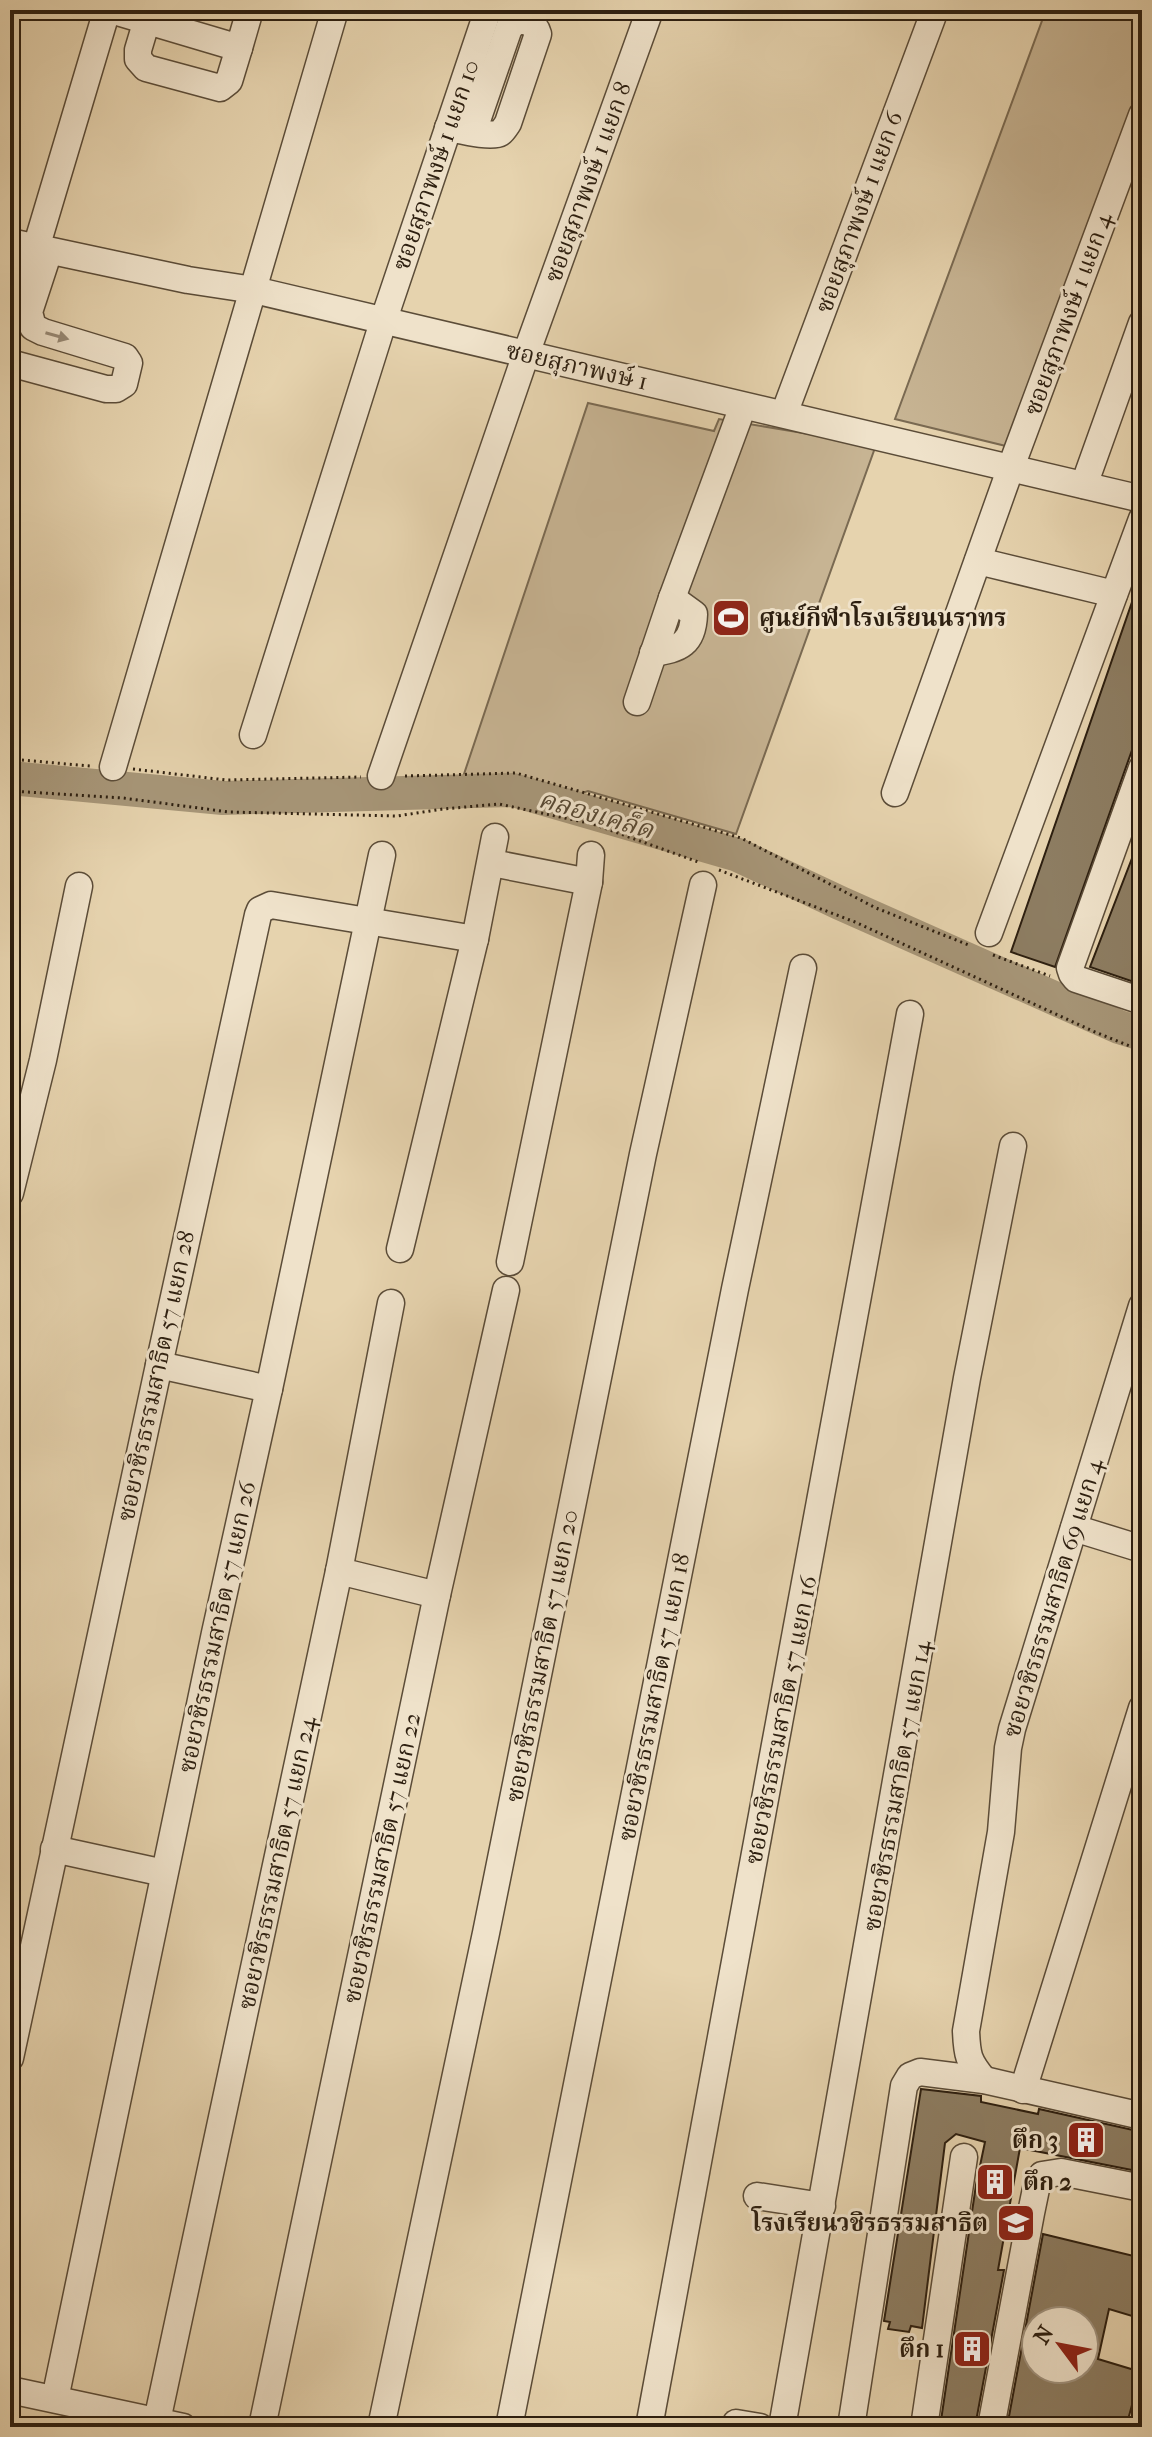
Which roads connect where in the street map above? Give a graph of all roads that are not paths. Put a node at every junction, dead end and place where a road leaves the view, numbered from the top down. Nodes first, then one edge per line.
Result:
1 (109, 10) edge
2 (250, 10) edge
3 (335, 10) edge
4 (488, 10) edge
5 (650, 10) edge
6 (935, 10) edge
7 (149, 15) edge
8 (193, 21) edge
9 (239, 48) junction
10 (1142, 115) edge
11 (30, 247) edge
12 (254, 290) junction
13 (10, 304) edge
14 (384, 319) junction
15 (1142, 323) edge
16 (526, 354) junction
17 (10, 363) edge
18 (743, 406) junction
19 (784, 414) junction
20 (1011, 467) junction
21 (1084, 485) junction
22 (1142, 499) edge
23 (1142, 519) edge
24 (978, 561) junction
25 (1114, 594) junction
26 (637, 702) dead end
27 (253, 735) dead end
28 (113, 767) dead end
29 (1142, 768) edge
30 (381, 776) dead end
31 (895, 793) dead end
32 (382, 855) dead end
33 (591, 855) dead end
34 (589, 882) junction
35 (703, 885) dead end
36 (79, 886) dead end
37 (368, 922) junction
38 (989, 933) dead end
39 (475, 939) junction
40 (803, 968) dead end
41 (1142, 1001) edge
42 (910, 1014) dead end
43 (1013, 1146) dead end
44 (10, 1193) edge
45 (400, 1249) dead end
46 (510, 1262) dead end
47 (506, 1290) dead end
48 (391, 1303) dead end
49 (1142, 1308) edge
50 (159, 1365) junction
51 (269, 1389) junction
52 (1074, 1528) junction
53 (1142, 1549) edge
54 (339, 1571) junction
55 (437, 1595) junction
56 (1142, 1708) edge
57 (54, 1849) junction
58 (164, 1873) junction
59 (10, 2058) edge
60 (984, 2080) junction
61 (1023, 2090) junction
62 (1142, 2116) edge
63 (964, 2157) dead end
64 (1142, 2188) edge
65 (757, 2196) dead end
66 (822, 2206) junction
67 (10, 2390) edge
68 (55, 2399) junction
69 (157, 2421) junction
70 (770, 2426) edge
71 (183, 2427) edge
72 (262, 2427) edge
73 (381, 2427) edge
74 (509, 2427) edge
75 (649, 2427) edge
76 (851, 2427) edge
77 (924, 2427) edge
78 (991, 2427) edge

1 - 7 street
1 - 11 street
2 - 9 street
3 - 12 street
4 - 14 street, ซอยสุภาพงษ์ 1 แยก 10
5 - 16 street, ซอยสุภาพงษ์ 1 แยก 8
6 - 19 street, ซอยสุภาพงษ์ 1 แยก 6
7 - 8 street
7 - 9 street
8 - 9 street
10 - 20 street, ซอยสุภาพงษ์ 1 แยก 4
11 - 12 street, ซอยสุภาพงษ์ 1
11 - 13 street
11 -> 17 street
12 - 14 street, ซอยสุภาพงษ์ 1
12 - 28 street
14 - 16 street, ซอยสุภาพงษ์ 1
14 - 27 street, ซอยสุภาพงษ์ 1 แยก 10
15 - 21 street
16 - 18 street, ซอยสุภาพงษ์ 1
16 - 30 street, ซอยสุภาพงษ์ 1 แยก 8
18 - 19 street, ซอยสุภาพงษ์ 1
18 - 26 street
19 - 20 street, ซอยสุภาพงษ์ 1
20 - 21 street, ซอยสุภาพงษ์ 1
20 - 24 street, ซอยสุภาพงษ์ 1 แยก 4
21 - 22 street, ซอยสุภาพงษ์ 1
23 - 25 street
24 - 25 street
24 - 31 street, ซอยสุภาพงษ์ 1 แยก 4
25 - 38 street
29 - 41 street
32 - 37 street, ซอยวชิรธรรมสาธิต 57 แยก 26
33 - 34 street
34 - 39 street
34 - 46 street
35 - 73 street, ซอยวชิรธรรมสาธิต 57 แยก 20
36 - 44 street
37 - 39 street, ซอยวชิรธรรมสาธิต 57 แยก 28
37 - 50 street, ซอยวชิรธรรมสาธิต 57 แยก 28
37 - 51 street, ซอยวชิรธรรมสาธิต 57 แยก 26
39 - 45 street
40 - 74 street, ซอยวชิรธรรมสาธิต 57 แยก 18
42 - 75 street, ซอยวชิรธรรมสาธิต 57 แยก 16
43 - 66 street, ซอยวชิรธรรมสาธิต 57 แยก 14
47 - 55 street, ซอยวชิรธรรมสาธิต 57 แยก 22
48 - 54 street, ซอยวชิรธรรมสาธิต 57 แยก 24
49 - 52 street, ซอยวชิรธรรมสาธิต 69 แยก 4
50 - 51 street
50 - 57 street, ซอยวชิรธรรมสาธิต 57 แยก 28
51 - 58 street, ซอยวชิรธรรมสาธิต 57 แยก 26
52 - 53 street
52 - 60 street, ซอยวชิรธรรมสาธิต 69 แยก 4
54 - 55 street
54 - 69 street, ซอยวชิรธรรมสาธิต 57 แยก 24
55 - 72 street, ซอยวชิรธรรมสาธิต 57 แยก 22
56 - 61 street
57 - 58 street
57 - 59 street, ซอยวชิรธรรมสาธิต 57 แยก 28
58 - 68 street, ซอยวชิรธรรมสาธิต 57 แยก 26
60 - 61 street
60 - 76 street
61 - 62 street
63 - 77 street
64 - 78 street
65 - 66 street
66 - 70 street, ซอยวชิรธรรมสาธิต 57 แยก 14
67 - 68 street
68 - 69 street
69 - 71 street

